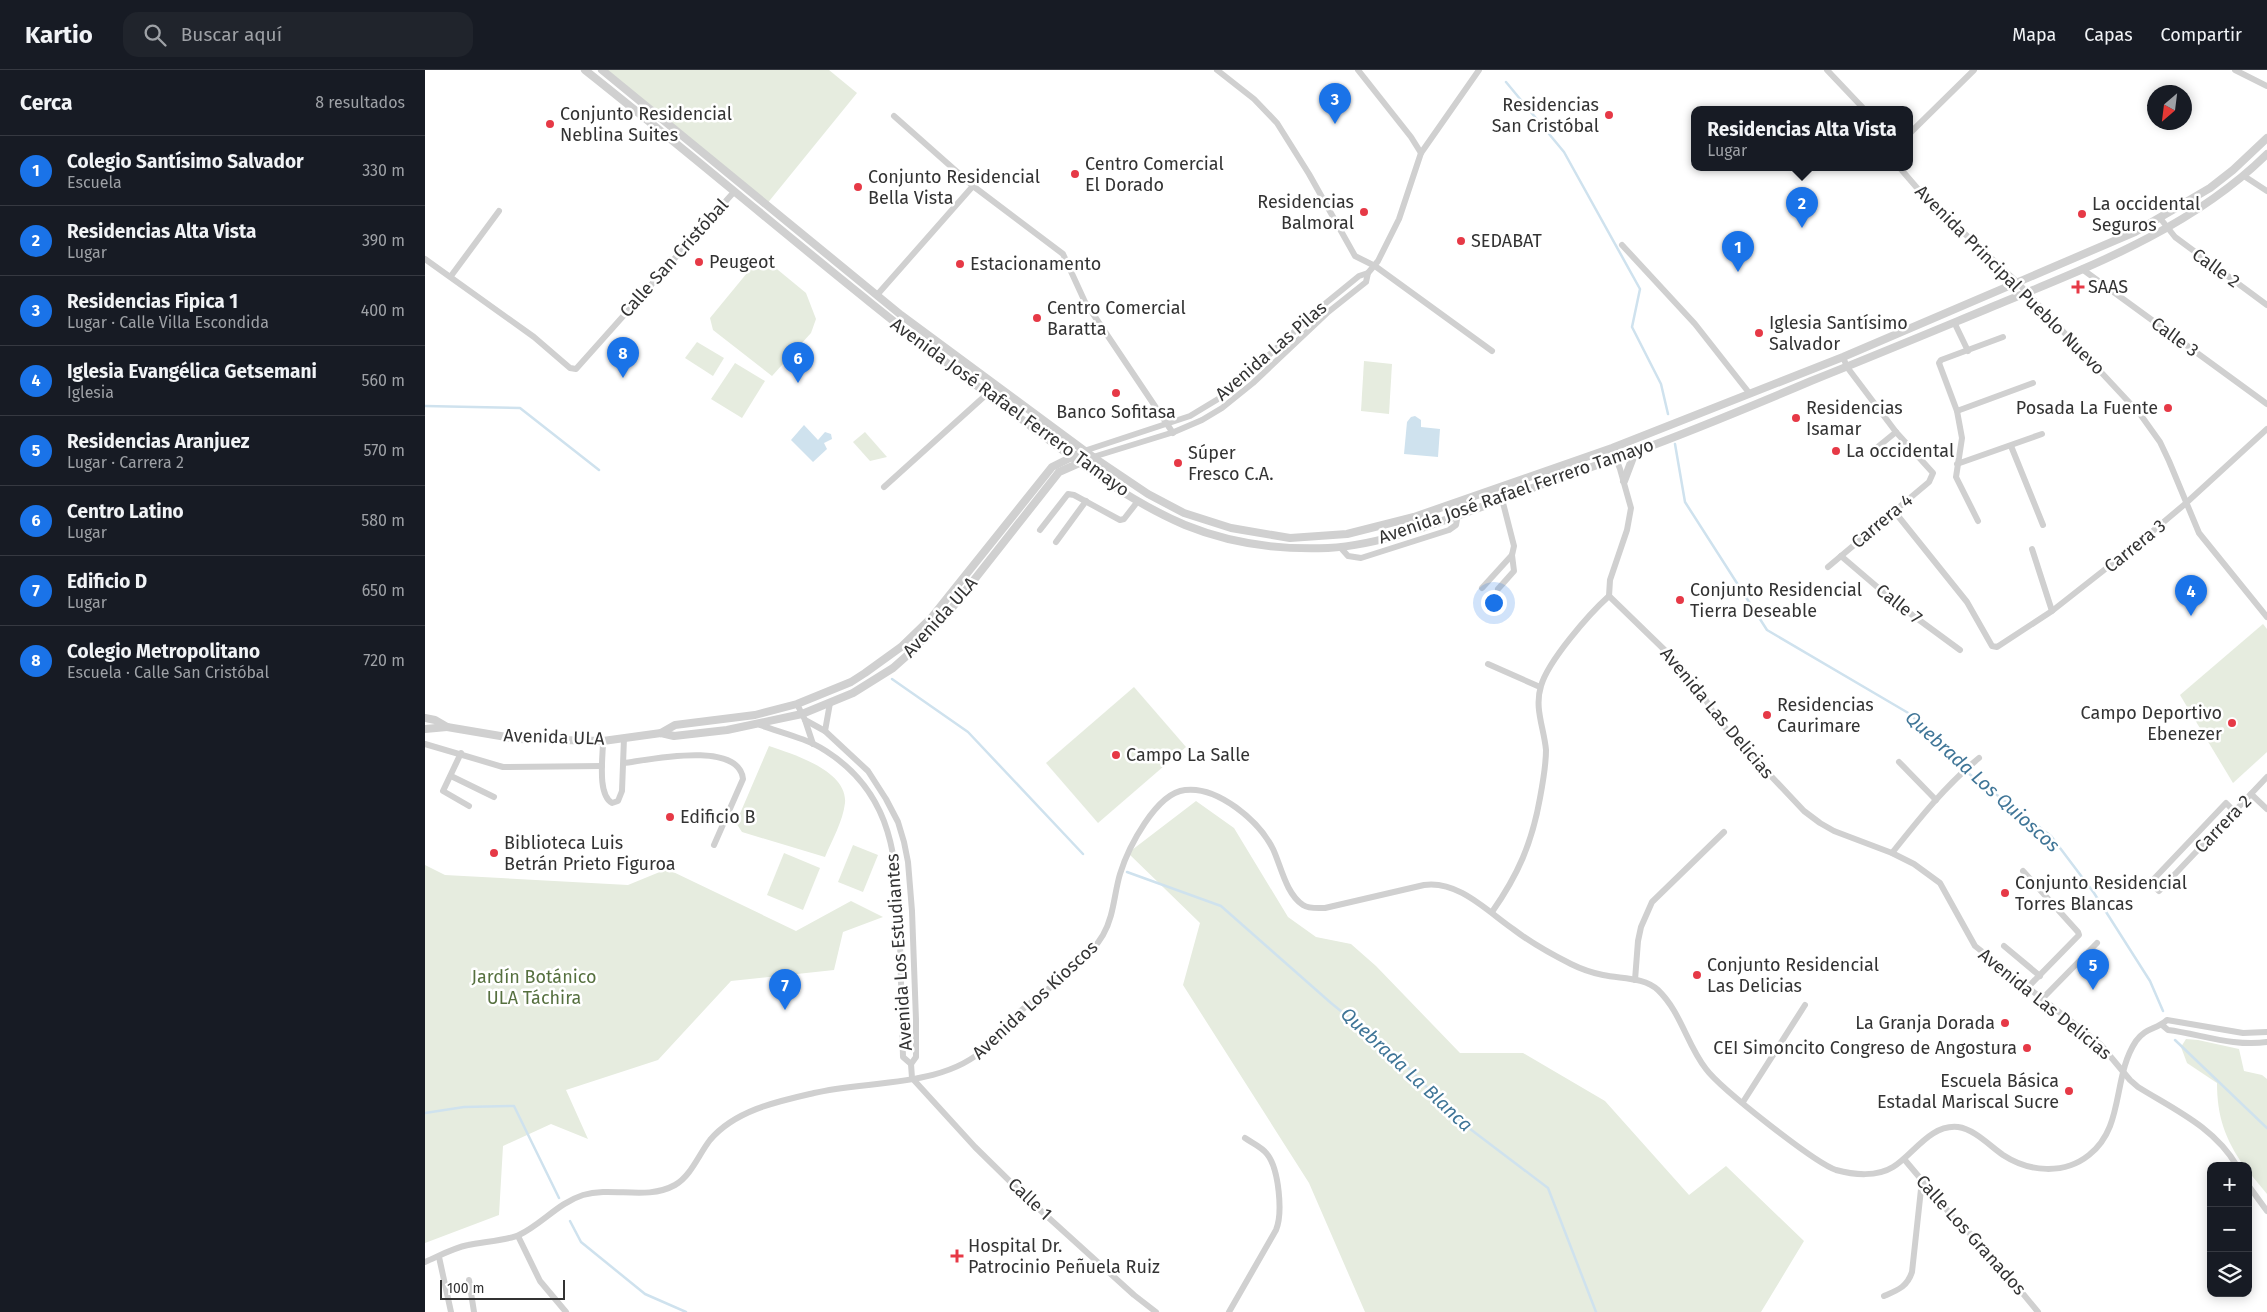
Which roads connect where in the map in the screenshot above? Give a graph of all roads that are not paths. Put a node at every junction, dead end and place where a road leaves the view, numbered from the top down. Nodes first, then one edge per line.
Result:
1 (585, 70) edge
2 (602, 70) edge
3 (1217, 70) edge
4 (1357, 70) edge
5 (1479, 70) edge
6 (1827, 70) edge
7 (1974, 70) edge
8 (2235, 70) edge
9 (2267, 86) edge
10 (1861, 106) edge
11 (894, 116) dead end
12 (1913, 130) edge
13 (2267, 138) edge
14 (1421, 153) junction
15 (2267, 154) edge
16 (1902, 171) edge
17 (2244, 176) junction
18 (973, 186) junction
19 (2267, 190) edge
20 (733, 193) junction
21 (499, 211) dead end
22 (2160, 218) junction
23 (2166, 228) junction
24 (1622, 245) dead end
25 (425, 259) edge
26 (1375, 266) junction
27 (2082, 269) junction
28 (1368, 273) junction
29 (451, 276) junction
30 (2017, 283) junction
31 (2026, 293) junction
32 (877, 295) junction
33 (2267, 305) edge
34 (1954, 322) junction
35 (2003, 338) dead end
36 (1968, 350) junction
37 (1492, 351) dead end
38 (1843, 357) junction
39 (1847, 367) junction
40 (2033, 382) dead end
41 (987, 394) junction
42 (1749, 394) junction
43 (2267, 404) edge
44 (1957, 411) junction
45 (1168, 423) junction
46 (2267, 429) edge
47 (1896, 432) junction
48 (1173, 433) junction
49 (2042, 434) dead end
50 (2011, 446) junction
51 (1611, 448) junction
52 (1874, 450) dead end
53 (1084, 451) junction
54 (1635, 452) junction
55 (1071, 456) junction
56 (1093, 458) junction
57 (1616, 458) junction
58 (1079, 462) junction
59 (1957, 464) junction
60 (1624, 481) junction
61 (884, 487) dead end
62 (1502, 499) junction
63 (1086, 501) junction
64 (1138, 501) junction
65 (2185, 504) junction
66 (1894, 511) junction
67 (1458, 514) junction
68 (1979, 521) dead end
69 (2043, 525) dead end
70 (1040, 530) dead end
71 (1056, 542) dead end
72 (1340, 547) junction
73 (2032, 549) dead end
74 (1513, 555) junction
75 (1841, 556) junction
76 (1828, 567) dead end
77 (1482, 588) dead end
78 (1498, 589) dead end
79 (1609, 596) junction
80 (2052, 611) junction
81 (2267, 617) edge
82 (1961, 650) dead end
83 (1488, 664) dead end
84 (1540, 687) junction
85 (797, 704) junction
86 (830, 704) junction
87 (804, 717) junction
88 (425, 718) edge
89 (759, 725) junction
90 (447, 727) junction
91 (425, 728) edge
92 (825, 731) junction
93 (661, 733) junction
94 (625, 738) junction
95 (603, 740) junction
96 (425, 744) edge
97 (813, 744) junction
98 (461, 753) junction
99 (1979, 758) dead end
100 (1899, 762) dead end
101 (624, 763) junction
102 (602, 766) junction
103 (451, 776) junction
104 (2267, 778) edge
105 (2251, 794) junction
106 (494, 797) dead end
107 (1936, 800) junction
108 (469, 806) dead end
109 (2267, 809) edge
110 (2235, 812) junction
111 (1724, 832) dead end
112 (714, 845) dead end
113 (1892, 853) junction
114 (2023, 871) dead end
115 (1492, 912) junction
116 (2097, 943) dead end
117 (2004, 946) dead end
118 (2040, 976) junction
119 (1635, 980) junction
120 (2028, 987) junction
121 (2043, 998) junction
122 (1805, 1005) dead end
123 (2162, 1025) junction
124 (2267, 1032) edge
125 (2267, 1042) edge
126 (911, 1064) junction
127 (2122, 1069) junction
128 (913, 1078) junction
129 (1743, 1102) junction
130 (1245, 1138) dead end
131 (1905, 1158) junction
132 (2234, 1162) edge
133 (1922, 1180) junction
134 (2252, 1190) edge
135 (2267, 1211) edge
136 (518, 1236) junction
137 (439, 1257) junction
138 (425, 1262) edge
139 (469, 1280) dead end
140 (1884, 1296) dead end
141 (451, 1312) edge
142 (474, 1312) edge
143 (566, 1312) edge
144 (1156, 1312) edge
145 (1229, 1312) edge
146 (2038, 1312) edge

1 - 20 street, Avenida José Rafael Ferrero Tamayo
2 - 32 street, Avenida José Rafael Ferrero Tamayo
3 - 26 street
4 - 14 street
5 - 14 street, Avenida Las Pilas
6 - 10 street
7 - 12 street
8 - 9 street
11 - 18 street
13 - 22 street, Avenida José Rafael Ferrero Tamayo
14 - 26 street, Avenida Las Pilas
15 - 17 street, Avenida José Rafael Ferrero Tamayo
16 - 30 street, Avenida Principal Pueblo Nuevo
17 - 19 street
17 - 23 street, Avenida José Rafael Ferrero Tamayo
18 - 32 street
18 - 45 street
20 - 29 street, Calle San Cristóbal
20 - 41 street, Avenida José Rafael Ferrero Tamayo
21 - 29 street
22 - 23 street, Calle 2
22 - 30 street, Avenida José Rafael Ferrero Tamayo
23 - 27 street, Avenida José Rafael Ferrero Tamayo
23 - 33 street, Calle 2
24 - 42 street
25 - 29 street
26 - 28 street, Avenida Las Pilas
26 - 37 street
27 - 31 street, Avenida José Rafael Ferrero Tamayo
27 - 43 street, Calle 3
28 - 45 street, Avenida Las Pilas
28 - 48 street, Avenida Las Pilas
30 - 31 street, Avenida Principal Pueblo Nuevo
30 - 38 street, Avenida José Rafael Ferrero Tamayo
31 - 34 street, Avenida José Rafael Ferrero Tamayo
31 - 65 street, Avenida Principal Pueblo Nuevo
32 - 53 street, Avenida José Rafael Ferrero Tamayo
34 - 36 street
34 - 39 street, Avenida José Rafael Ferrero Tamayo
35 - 36 street
36 - 44 street
38 - 39 street
38 - 42 street, Avenida José Rafael Ferrero Tamayo
39 - 47 street
39 - 54 street, Avenida José Rafael Ferrero Tamayo
40 - 44 street
41 - 55 street, Avenida José Rafael Ferrero Tamayo
41 - 61 street
42 - 51 street, Avenida José Rafael Ferrero Tamayo
44 - 59 street
45 - 48 street
45 - 53 street, Avenida Las Pilas
46 - 65 street, Carrera 3
47 - 52 street
47 - 66 street, Carrera 4
48 - 56 street, Avenida Las Pilas
49 - 50 street
50 - 59 street
50 - 69 street
51 - 56 street, Avenida José Rafael Ferrero Tamayo
51 - 57 street
53 - 55 street, Avenida ULA
53 - 56 street, Avenida José Rafael Ferrero Tamayo
54 - 57 street, Avenida José Rafael Ferrero Tamayo
54 - 60 street
55 - 58 street, Avenida José Rafael Ferrero Tamayo
55 - 85 street, Avenida ULA
56 - 58 street, Avenida ULA
57 - 60 street
57 - 62 street, Avenida José Rafael Ferrero Tamayo
58 - 64 street, Avenida José Rafael Ferrero Tamayo
58 - 86 street, Avenida ULA
59 - 68 street
60 - 79 street
62 - 67 street, Avenida José Rafael Ferrero Tamayo
62 - 74 street
63 - 64 street
63 - 70 street
63 - 71 street
64 - 72 street, Avenida José Rafael Ferrero Tamayo
65 - 80 street, Carrera 3
65 - 81 street, Avenida Principal Pueblo Nuevo
66 - 75 street, Carrera 4
66 - 80 street, Carrera 3
67 - 72 street, Avenida José Rafael Ferrero Tamayo
67 - 72 street
73 - 80 street
74 - 77 street
74 - 78 street
75 - 76 street, Carrera 4
75 - 82 street, Calle 7
79 - 84 street
79 - 113 street, Avenida Las Delicias
83 - 84 street
84 - 115 street
85 - 87 street
85 - 93 street, Avenida ULA
86 - 87 street, Avenida ULA
86 - 92 street
87 - 89 street, Avenida ULA
87 - 92 street, Avenida Los Estudiantes
87 - 97 street
88 - 90 street, Avenida ULA
89 - 93 street, Avenida ULA
89 - 97 street, Avenida Los Estudiantes
90 - 91 street, Avenida ULA
90 - 95 street, Avenida ULA
92 - 126 street, Avenida Los Estudiantes
93 - 94 street, Avenida ULA
94 - 95 street, Avenida ULA
94 - 101 street
95 - 102 street
96 - 98 street
97 - 126 street, Avenida Los Estudiantes
98 - 102 street
98 - 103 street
99 - 107 street
100 - 107 street
101 - 102 street
101 - 112 street
103 - 106 street
103 - 108 street
104 - 105 street, Carrera 2
105 - 109 street
105 - 110 street, Carrera 2
107 - 113 street
110 - 110 street, Carrera 2
111 - 119 street
113 - 120 street, Avenida Las Delicias
114 - 118 street
115 - 119 street, Avenida Los Kioscos
115 - 128 street, Avenida Los Kioscos
116 - 121 street
117 - 118 street
118 - 120 street
119 - 129 street, Avenida Los Kioscos
120 - 121 street, Avenida Las Delicias
121 - 127 street, Avenida Las Delicias
122 - 129 street
123 - 124 street, Avenida Los Kioscos
123 - 125 street
123 - 127 street, Avenida Los Kioscos
126 - 128 street, Avenida Los Estudiantes
127 - 131 street, Avenida Los Kioscos
127 - 132 street, Avenida Las Delicias
128 - 136 street, Avenida Los Kioscos
128 - 144 street, Calle 1
129 - 131 street, Avenida Los Kioscos
130 - 145 street
131 - 133 street, Calle Los Granados
133 - 140 street
133 - 146 street, Calle Los Granados
134 - 135 street
136 - 137 street
136 - 143 street
137 - 138 street
137 - 141 street
139 - 142 street

